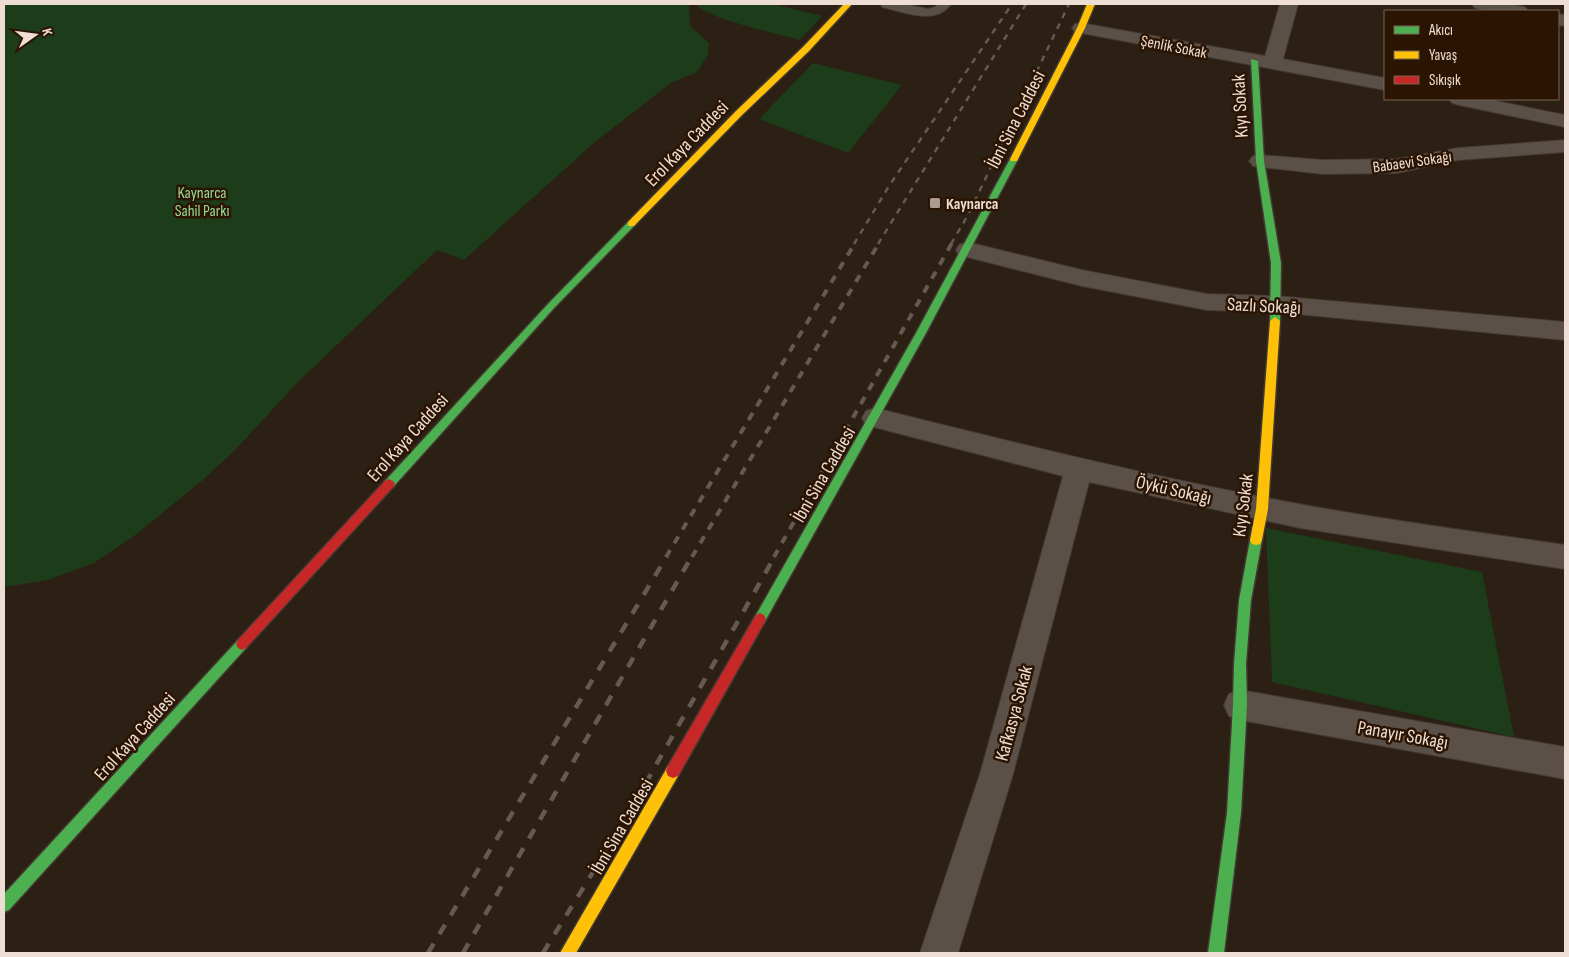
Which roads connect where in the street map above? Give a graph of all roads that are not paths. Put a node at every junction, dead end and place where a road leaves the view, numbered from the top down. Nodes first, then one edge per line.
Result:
1 (848, 4) edge
2 (887, 4) edge
3 (945, 4) edge
4 (1091, 4) edge
5 (1289, 4) edge
6 (1481, 4) edge
7 (1514, 10) edge
8 (1081, 28) junction
9 (1254, 61) junction
10 (1273, 62) junction
11 (1384, 84) edge
12 (1464, 100) edge
13 (1565, 121) edge
14 (1565, 146) edge
15 (1260, 161) junction
16 (968, 250) junction
17 (1276, 304) junction
18 (1565, 330) edge
19 (875, 418) junction
20 (1078, 470) junction
21 (1262, 509) junction
22 (1565, 557) edge
23 (1240, 705) junction
24 (1565, 763) edge
25 (4, 905) edge
26 (568, 953) edge
27 (940, 953) edge
28 (1216, 953) edge

1 - 25 street, Erol Kaya Caddesi
2 - 3 lane
4 - 8 street, İbni Sina Caddesi
5 - 10 street
6 - 7 street
8 - 9 street, Şenlik Sokak
8 - 16 street, İbni Sina Caddesi
9 - 10 street, Şenlik Sokak
9 - 15 street, Kıyı Sokak
10 - 11 street, Şenlik Sokak
12 - 13 street
14 - 15 street, Babaevi Sokağı
15 - 17 street, Kıyı Sokak
16 - 17 street, Sazlı Sokağı
16 - 19 street, İbni Sina Caddesi
17 - 18 street, Sazlı Sokağı
17 - 21 street, Kıyı Sokak
19 - 20 street, Öykü Sokağı
19 - 26 street, İbni Sina Caddesi
20 - 21 street, Öykü Sokağı
20 - 27 street, Kafkasya Sokak
21 - 22 street, Öykü Sokağı
21 - 23 street, Kıyı Sokak
23 - 24 street, Panayır Sokağı
23 - 28 street, Kıyı Sokak

